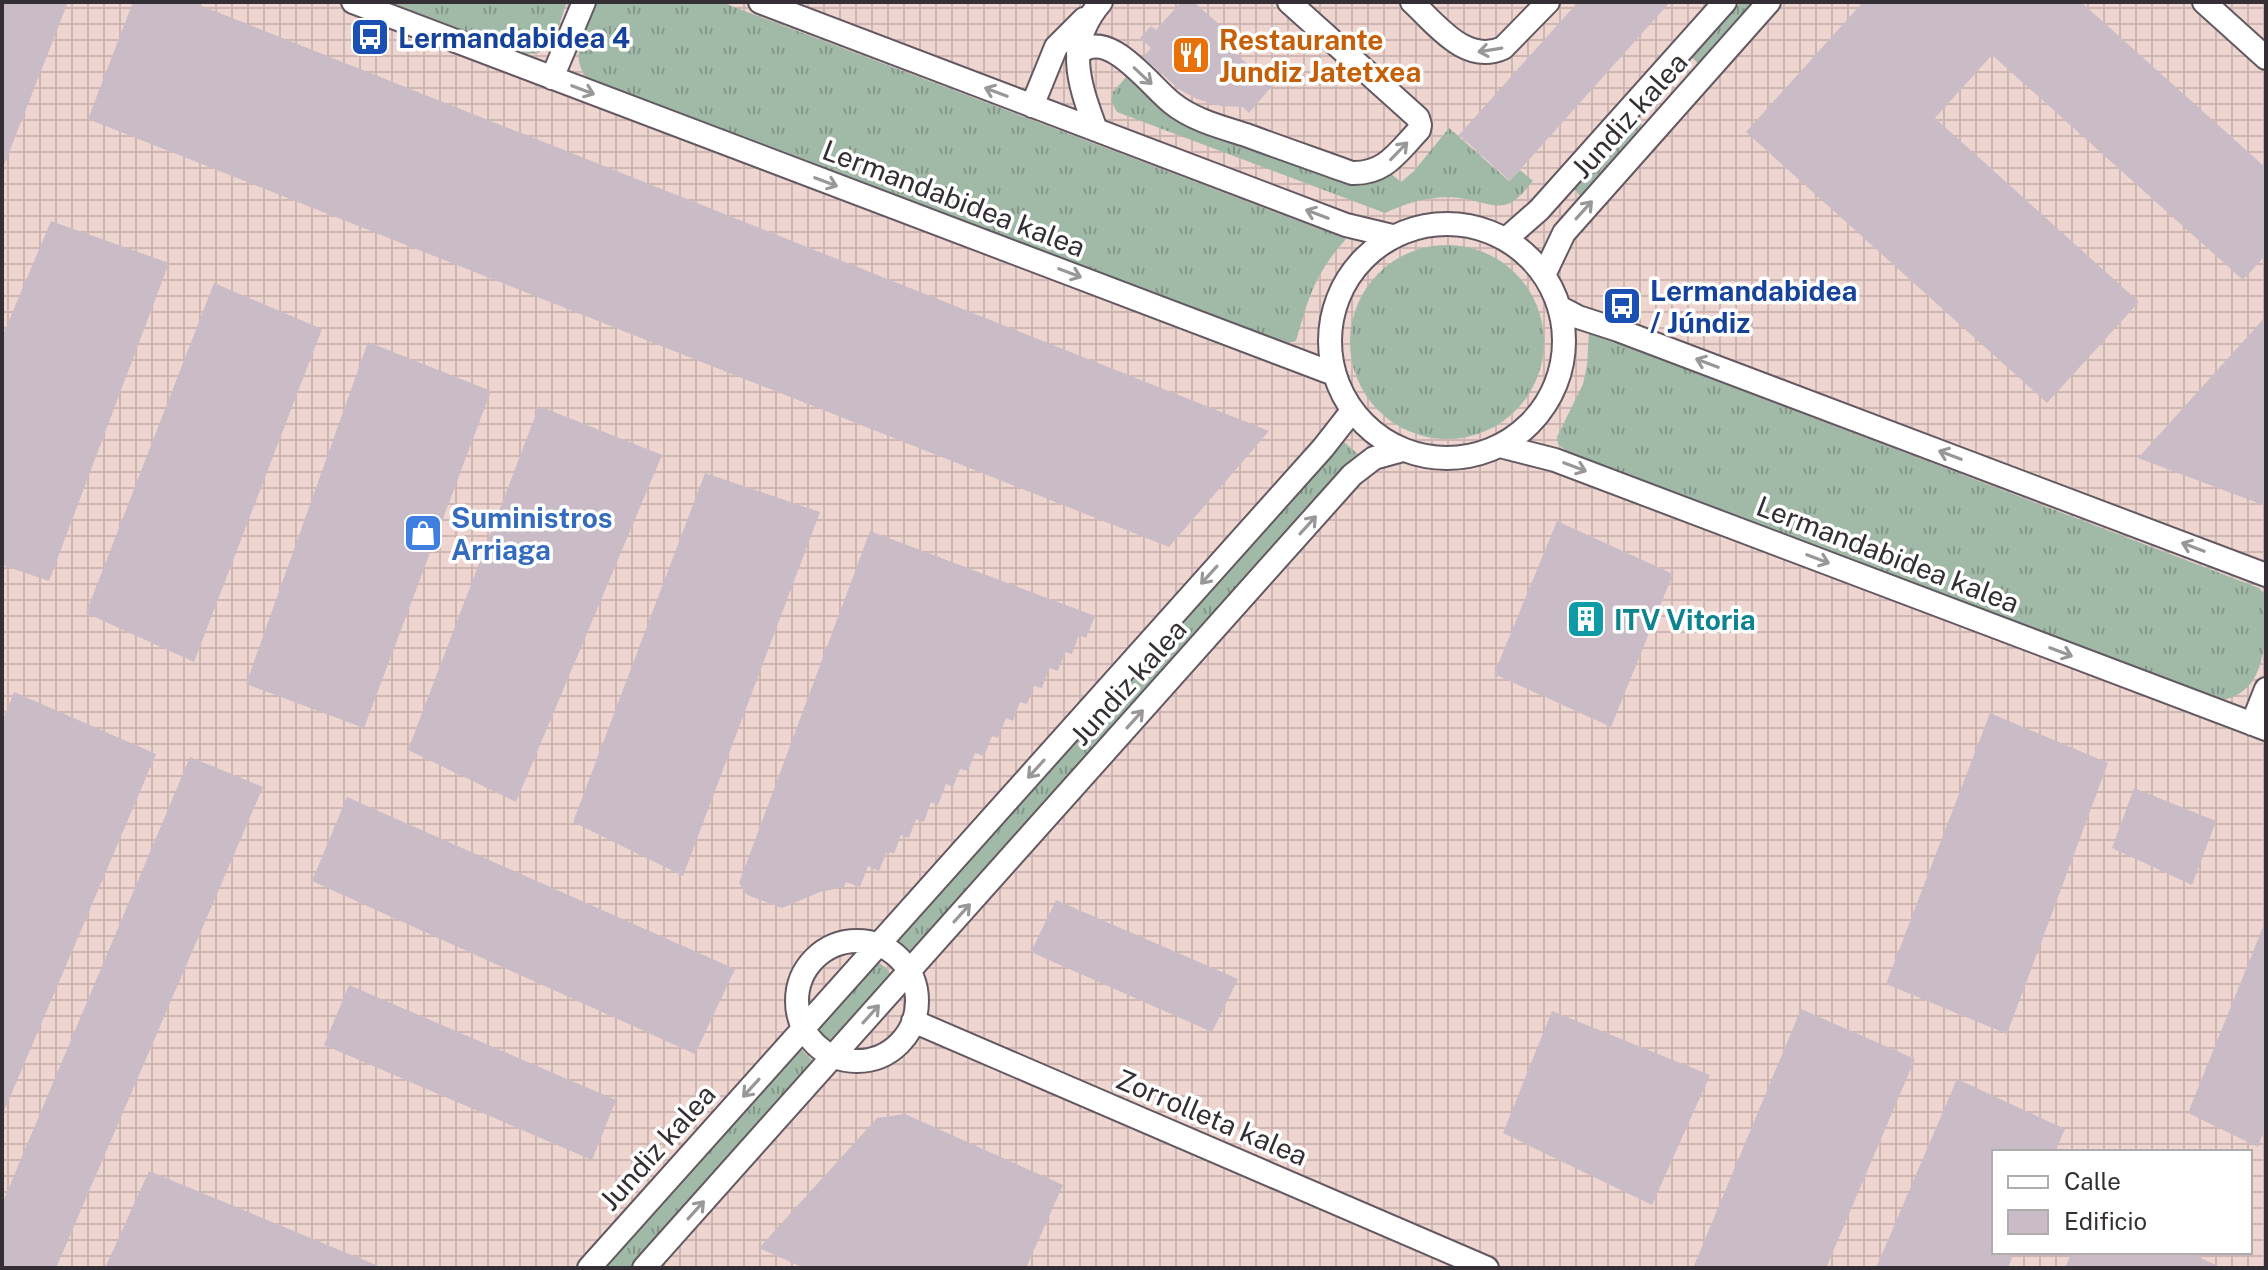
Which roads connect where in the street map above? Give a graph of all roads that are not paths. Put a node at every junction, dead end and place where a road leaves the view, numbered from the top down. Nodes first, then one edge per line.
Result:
1 (353, 2) edge
2 (584, 2) edge
3 (760, 2) edge
4 (1289, 2) edge
5 (1412, 2) edge
6 (1548, 2) edge
7 (1725, 2) edge
8 (1769, 2) edge
9 (2204, 2) edge
10 (1099, 5) edge
11 (1078, 54) junction
12 (2266, 58) edge
13 (552, 78) junction
14 (1032, 106) junction
15 (1096, 130) junction
16 (1392, 236) junction
17 (1506, 239) junction
18 (1544, 275) junction
19 (1559, 307) junction
20 (1334, 374) junction
21 (1352, 411) junction
22 (1500, 446) junction
23 (1403, 450) junction
24 (2266, 575) edge
25 (2266, 689) edge
26 (2259, 727) edge
27 (878, 945) junction
28 (910, 971) junction
29 (913, 1021) junction
30 (803, 1030) junction
31 (833, 1057) junction
32 (589, 1268) edge
33 (644, 1268) edge
34 (1487, 1268) edge

1 - 13 street, Lermandabidea kalea
2 - 13 street
14 -> 3 street
11 -> 4 street
6 -> 5 street
7 - 17 street, Jundiz kalea
18 -> 8 street, Jundiz kalea
9 - 12 street
10 - 11 street
10 - 14 street
11 - 15 street
13 -> 20 street, Lermandabidea kalea
14 - 15 street
16 -> 15 street
16 - 17 street
16 - 20 street
17 - 18 street
18 - 19 street
19 - 22 street
24 -> 19 street
20 - 21 street
21 - 23 street
21 -> 27 street, Jundiz kalea
22 - 23 street
22 -> 26 street, Lermandabidea kalea
28 -> 23 street, Jundiz kalea
25 - 26 street, Lermandabidea kalea
27 - 28 street
27 - 30 street, Jundiz kalea
27 - 30 street
28 - 29 street
31 -> 28 street, Jundiz kalea
29 - 31 street
29 - 34 street, Zorrolleta kalea
30 - 31 street
30 -> 32 street, Jundiz kalea
33 -> 31 street, Jundiz kalea

